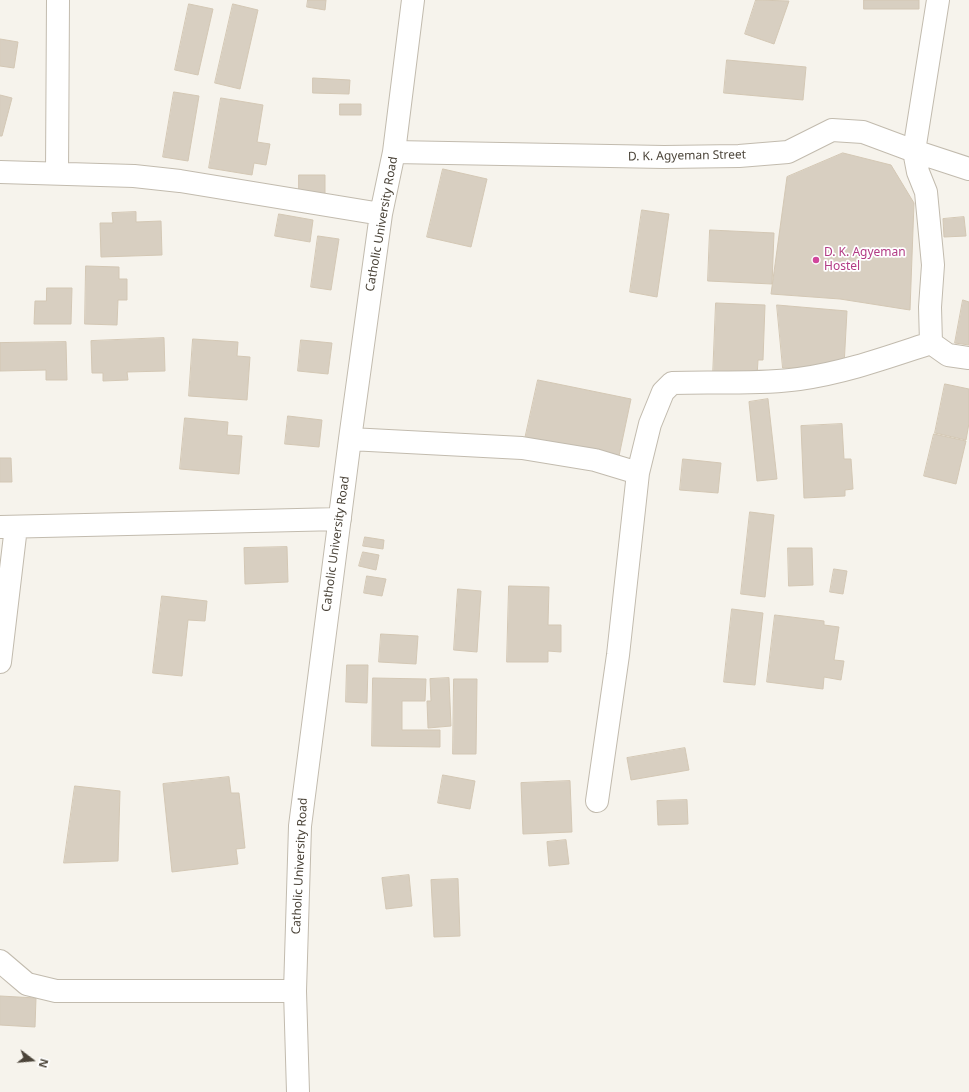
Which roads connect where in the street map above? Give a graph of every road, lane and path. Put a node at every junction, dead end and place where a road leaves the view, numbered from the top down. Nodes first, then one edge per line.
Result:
1 (58, 0) edge
2 (413, 0) edge
3 (938, 0) edge
4 (914, 151) junction
5 (394, 152) junction
6 (969, 169) edge
7 (0, 172) edge
8 (57, 174) junction
9 (381, 214) junction
10 (931, 343) junction
11 (969, 358) edge
12 (350, 439) junction
13 (638, 473) junction
14 (340, 519) junction
15 (8, 527) edge
16 (0, 662) edge
17 (597, 802) dead end
18 (0, 961) edge
19 (295, 991) junction
20 (298, 1092) edge

1 - 8 street
2 - 5 street, Catholic University Road
3 - 4 street
4 - 5 street, D. K. Agyeman Street
4 - 6 street, D. K. Agyeman Street
4 - 10 street
5 - 9 street, Catholic University Road
7 - 8 street
8 - 9 street
9 - 12 street, Catholic University Road
10 - 11 street
10 - 13 street
12 - 13 street
12 - 14 street, Catholic University Road
13 - 17 street
14 - 15 street
14 - 19 street, Catholic University Road
15 - 16 street
18 - 19 street
19 - 20 street, Catholic University Road

